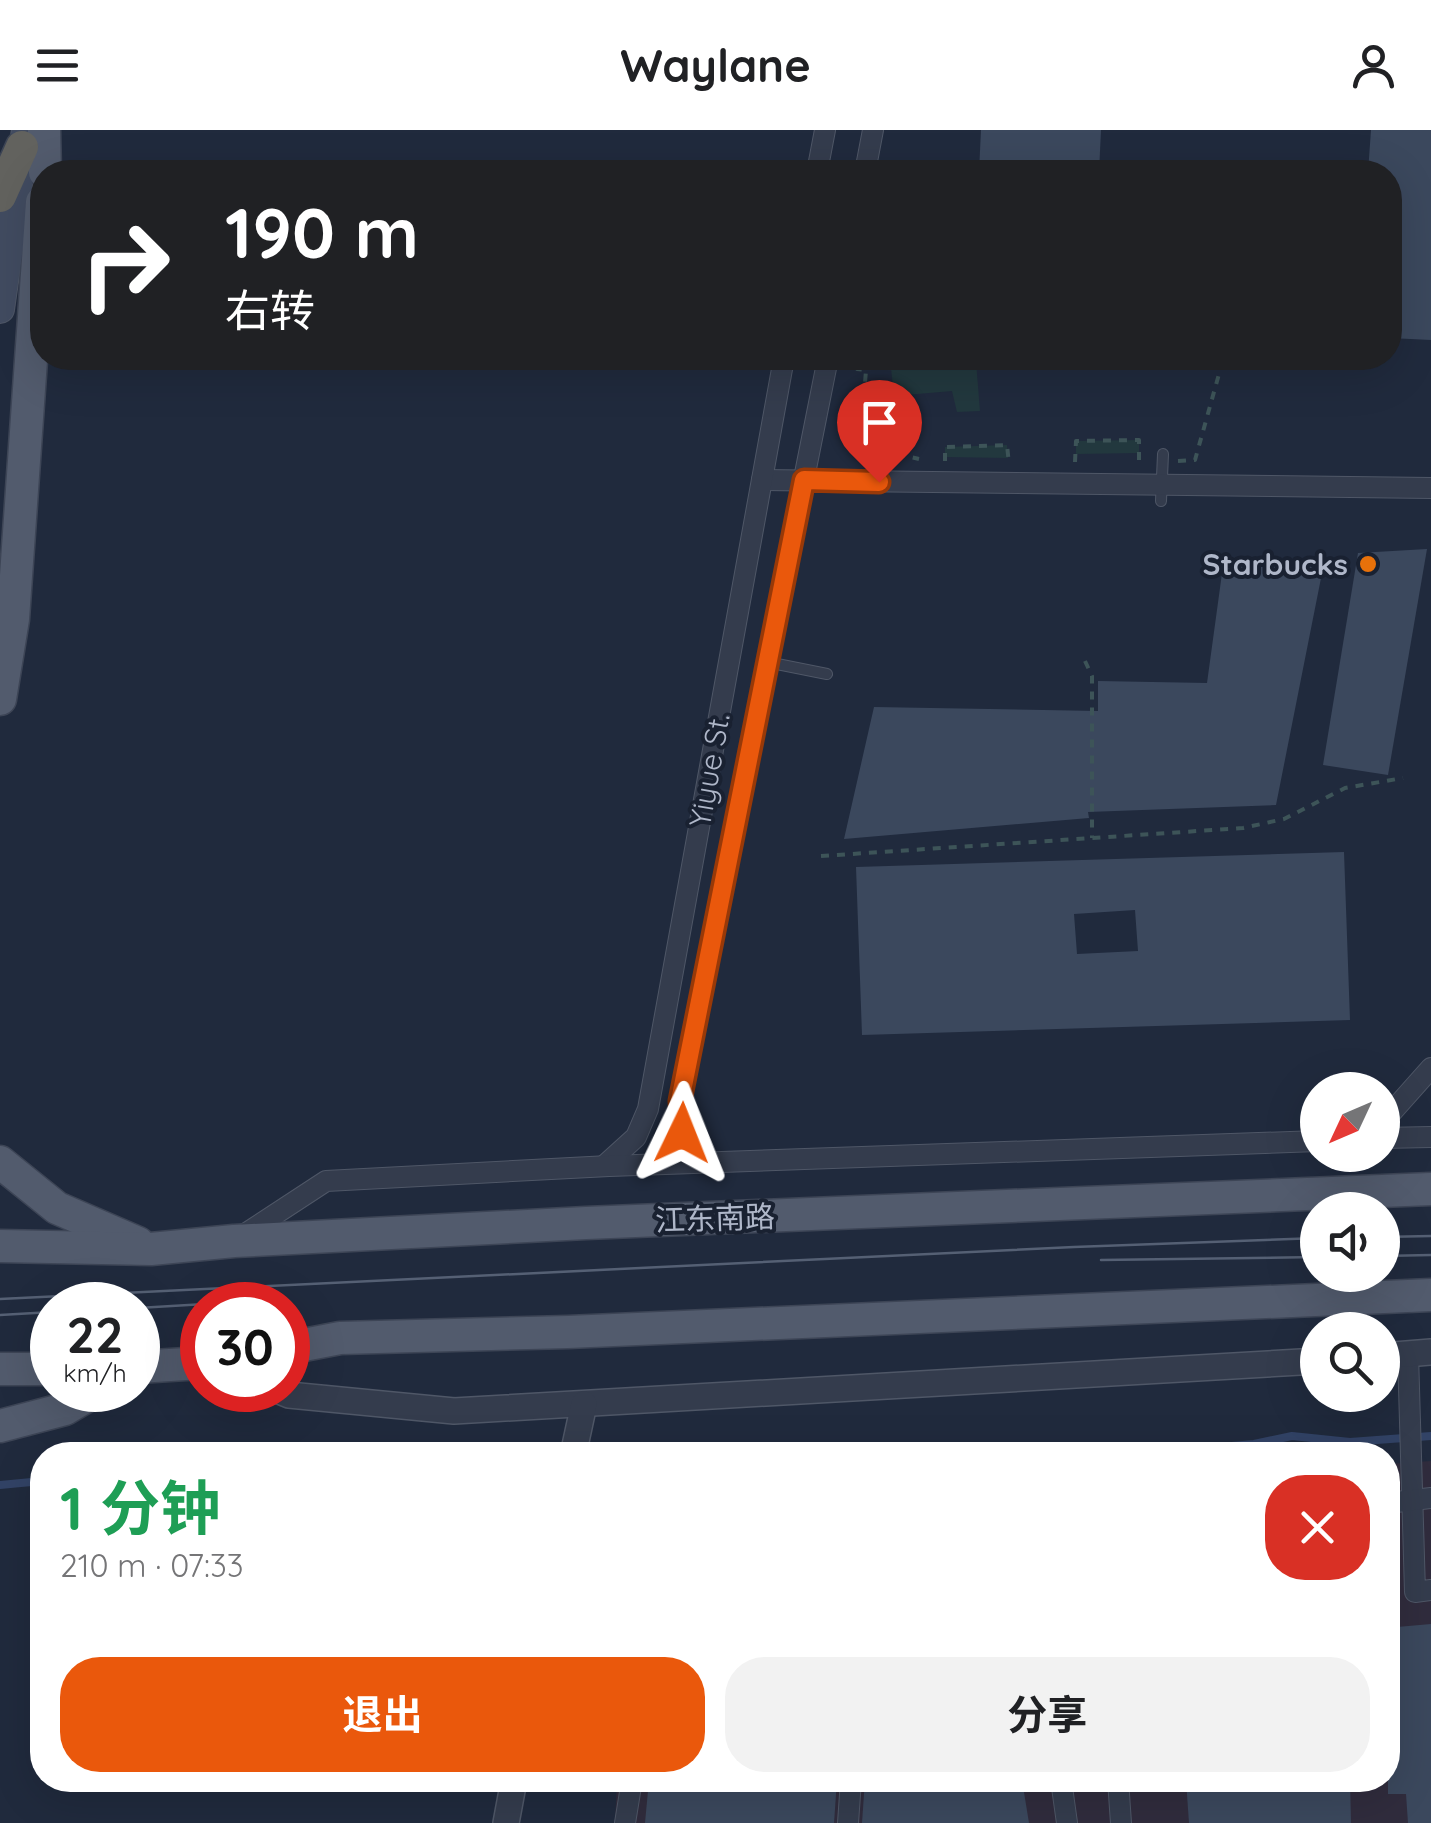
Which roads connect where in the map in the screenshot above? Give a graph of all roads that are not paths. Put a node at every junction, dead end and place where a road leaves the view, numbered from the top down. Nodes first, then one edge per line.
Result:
1 (825, 130) edge
2 (874, 130) edge
3 (31, 136) edge
4 (40, 160) edge
5 (820, 160) edge
6 (868, 160) edge
7 (0, 196) edge
8 (0, 309) edge
9 (30, 370) edge
10 (782, 370) edge
11 (826, 370) edge
12 (1163, 458) road end
13 (762, 480) junction
14 (804, 480) junction
15 (1431, 488) edge
16 (1162, 493) junction
17 (768, 662) junction
18 (827, 674) dead end
19 (0, 699) edge
20 (1431, 1068) edge
21 (1400, 1103) edge
22 (1431, 1136) edge
23 (1400, 1137) edge
24 (1300, 1141) edge
25 (0, 1162) edge
26 (706, 1162) junction
27 (603, 1167) junction
28 (1431, 1189) edge
29 (234, 1241) junction
30 (0, 1246) edge
31 (151, 1249) junction
32 (1431, 1295) edge
33 (310, 1344) edge
34 (1407, 1354) edge
35 (1300, 1362) edge
36 (30, 1369) edge
37 (0, 1370) edge
38 (310, 1398) edge
39 (584, 1404) junction
40 (54, 1412) edge
41 (0, 1426) edge
42 (576, 1442) edge
43 (1421, 1499) edge
44 (1431, 1590) edge
45 (512, 1792) edge
46 (630, 1792) edge
47 (850, 1792) edge
48 (1063, 1792) edge
49 (1119, 1792) edge
50 (506, 1823) edge
51 (625, 1823) edge
52 (848, 1823) edge
53 (1067, 1823) edge
54 (1122, 1823) edge

1 - 5 street
2 - 6 street
3 - 4 main road
3 - 7 highway
3 - 8 main road
9 - 19 main road
10 - 13 street, Yiyue St.
11 - 14 street, Yiyue St.
12 - 16 lane
13 - 14 street
13 - 27 street, Yiyue St.
14 - 16 street
14 - 17 street, Yiyue St.
15 - 16 street
17 - 18 lane
17 - 26 street, Yiyue St.
20 - 21 street
22 - 23 street
24 - 26 street
25 - 31 main road
26 - 27 street
27 - 29 street
28 - 29 main road, 江东南路
29 - 31 main road, 江东南路
30 - 31 main road, 江东南路
32 - 33 main road
34 - 43 street
35 - 39 street
36 - 37 main road
38 - 39 street
39 - 42 street
40 - 41 main road
43 - 44 street
45 - 50 street
46 - 51 street
47 - 52 street
48 - 53 street
49 - 54 street

